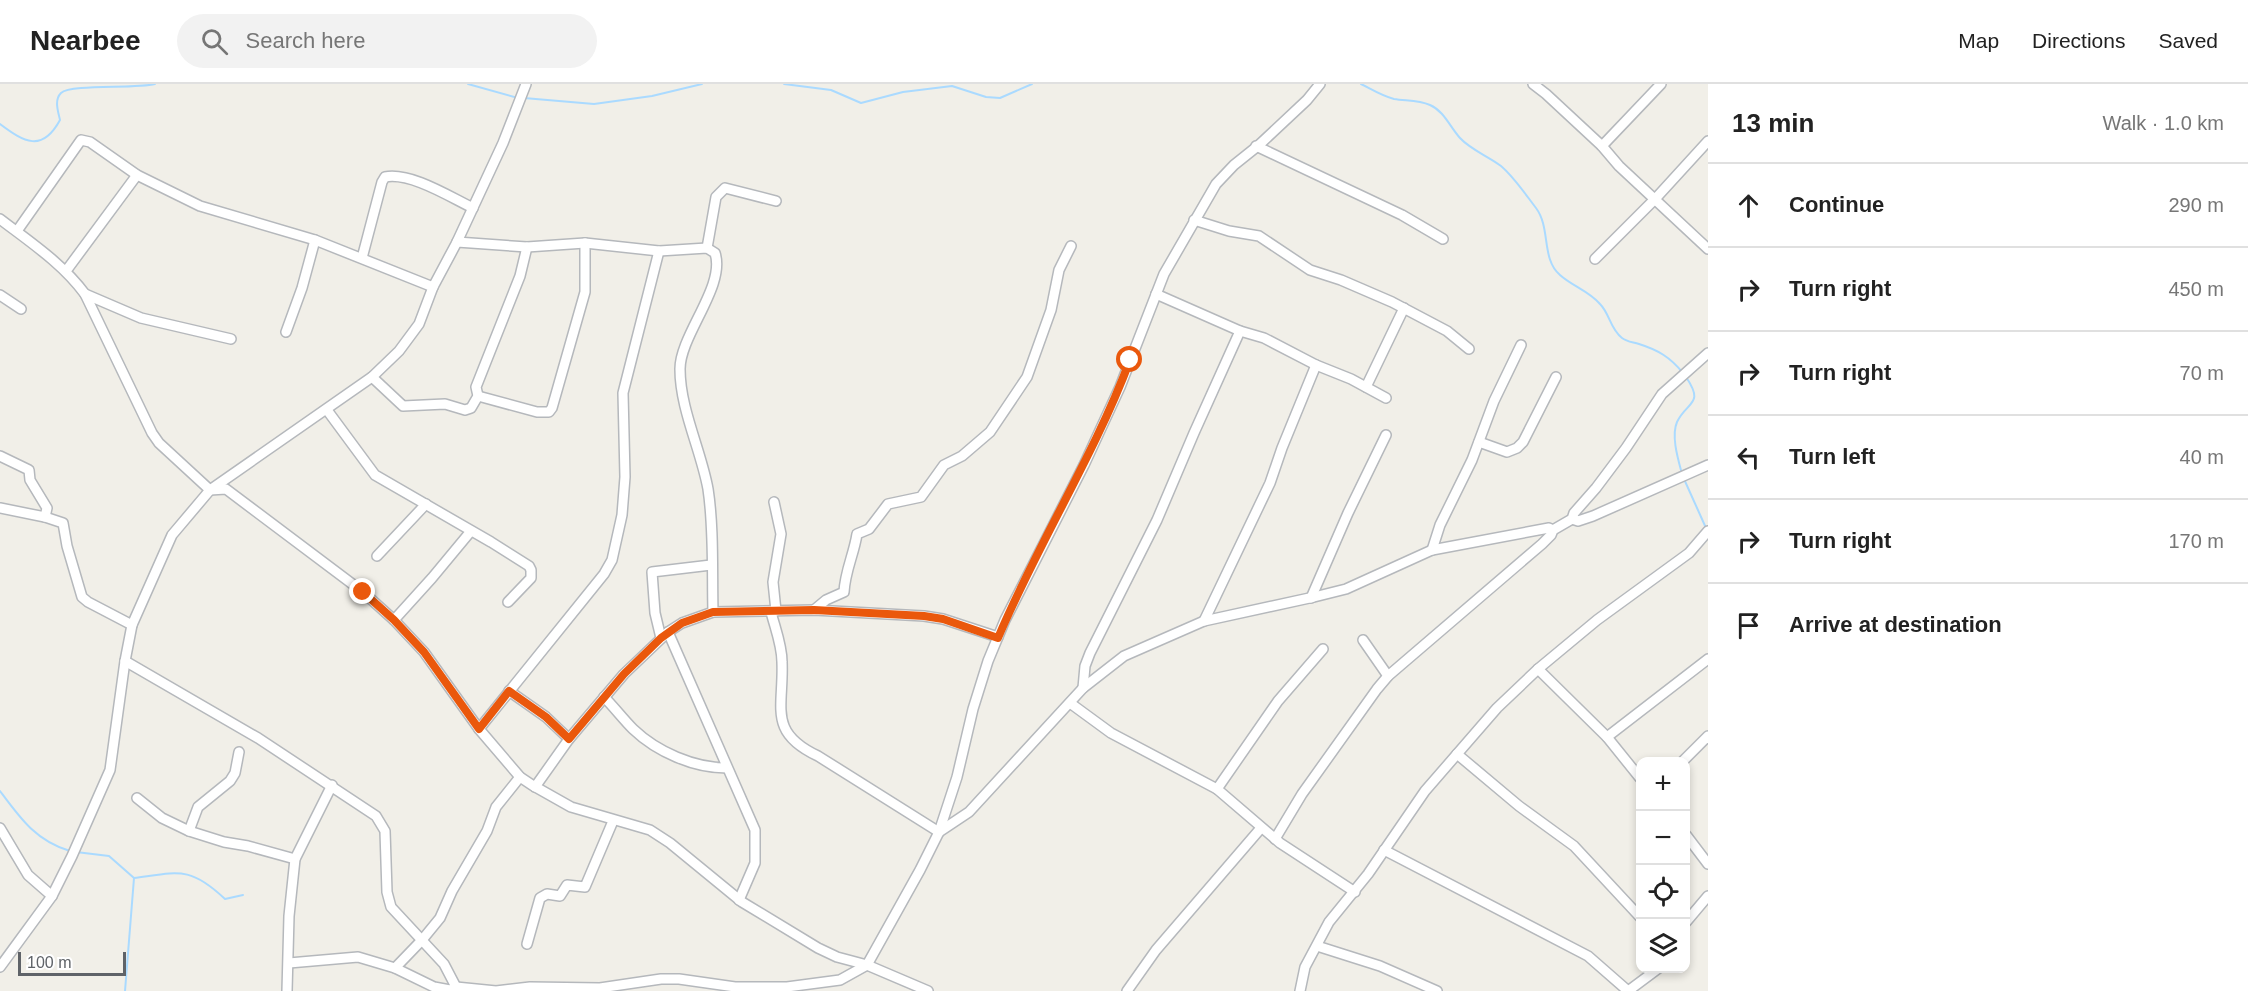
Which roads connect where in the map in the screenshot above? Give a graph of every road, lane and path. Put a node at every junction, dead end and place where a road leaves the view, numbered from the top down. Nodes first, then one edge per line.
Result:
1 (1320, 84) edge
2 (1533, 84) edge
3 (1645, 84) edge
4 (1661, 84) edge
5 (526, 85) edge
6 (1546, 88) edge
7 (1652, 93) junction
8 (1708, 141) edge
9 (1257, 146) junction
10 (1602, 146) junction
11 (136, 175) junction
12 (1656, 198) junction
13 (776, 201) dead end
14 (473, 208) junction
15 (0, 219) edge
16 (1194, 220) junction
17 (16, 231) junction
18 (1443, 239) dead end
19 (315, 240) junction
20 (457, 242) junction
21 (585, 243) junction
22 (1071, 246) dead end
23 (527, 247) junction
24 (707, 248) junction
25 (1708, 249) edge
26 (659, 251) junction
27 (362, 258) junction
28 (1595, 259) dead end
29 (66, 272) junction
30 (433, 287) junction
31 (84, 294) junction
32 (1156, 294) junction
33 (0, 295) edge
34 (1404, 308) junction
35 (21, 309) dead end
36 (1240, 331) junction
37 (286, 332) dead end
38 (231, 339) dead end
39 (1521, 345) dead end
40 (1470, 349) dead end
41 (1708, 353) edge
42 (1316, 365) junction
43 (372, 377) junction
44 (1556, 377) dead end
45 (1366, 387) junction
46 (478, 396) junction
47 (1386, 398) dead end
48 (327, 410) junction
49 (1386, 435) dead end
50 (1479, 441) junction
51 (0, 456) edge
52 (1708, 465) edge
53 (210, 490) junction
54 (774, 502) dead end
55 (426, 504) junction
56 (0, 508) edge
57 (45, 517) junction
58 (1572, 519) junction
59 (1553, 530) junction
60 (471, 531) junction
61 (1708, 531) edge
62 (1432, 550) junction
63 (377, 556) dead end
64 (711, 566) junction
65 (1311, 598) junction
66 (508, 602) dead end
67 (814, 610) junction
68 (713, 612) junction
69 (774, 612) junction
70 (394, 620) junction
71 (1204, 621) junction
72 (132, 624) junction
73 (665, 635) junction
74 (998, 638) junction
75 (1363, 640) dead end
76 (1323, 649) dead end
77 (1708, 659) edge
78 (125, 661) junction
79 (1538, 669) junction
80 (1388, 676) junction
81 (1083, 688) junction
82 (509, 691) junction
83 (604, 697) junction
84 (1070, 704) junction
85 (479, 729) junction
86 (1708, 736) edge
87 (1607, 737) junction
88 (569, 739) junction
89 (239, 752) dead end
90 (1457, 754) junction
91 (1687, 757) edge
92 (727, 768) junction
93 (1636, 772) edge
94 (520, 777) junction
95 (332, 785) junction
96 (535, 787) junction
97 (1217, 789) junction
98 (137, 798) dead end
99 (613, 820) junction
100 (0, 828) edge
101 (1261, 828) junction
102 (189, 831) junction
103 (939, 832) junction
104 (1275, 839) junction
105 (1690, 840) edge
106 (1384, 850) junction
107 (295, 859) junction
108 (1708, 864) edge
109 (1354, 892) junction
110 (52, 896) junction
111 (1708, 896) edge
112 (739, 900) junction
113 (1636, 912) edge
114 (1689, 919) edge
115 (422, 940) junction
116 (527, 944) dead end
117 (1317, 946) junction
118 (289, 963) junction
119 (867, 965) junction
120 (0, 967) edge
121 (395, 968) junction
122 (1653, 973) edge
123 (840, 980) junction
124 (690, 981) junction
125 (460, 989) edge
126 (598, 990) edge
127 (287, 991) edge
128 (686, 991) edge
129 (842, 991) edge
130 (928, 991) edge
131 (1127, 991) edge
132 (1300, 991) edge
133 (1437, 991) edge
134 (1628, 991) edge

1 - 9 street
2 - 6 street
3 - 7 street
4 - 7 street
5 - 14 street
6 - 10 street
7 - 10 street
8 - 12 street
9 - 16 street
9 - 18 street
10 - 12 street
11 - 17 street
11 - 19 street
11 - 29 street
12 - 25 street
12 - 28 street
13 - 24 street
14 - 20 street
14 - 27 street
15 - 17 street
16 - 32 street
16 - 34 street
17 - 29 street
19 - 27 street
19 - 37 street
20 - 23 street
20 - 30 street
21 - 23 street
21 - 26 street
21 - 46 street
22 - 67 street
23 - 46 street
24 - 26 street
24 - 64 street
26 - 82 street
27 - 30 street
29 - 31 street
30 - 43 street
31 - 38 street
31 - 53 street
32 - 36 street
32 - 74 street
33 - 35 street
34 - 40 street
34 - 45 street
36 - 42 street
36 - 81 street
39 - 50 street
41 - 58 street
42 - 45 street
42 - 71 street
43 - 46 street
43 - 48 street
44 - 50 street
45 - 47 street
48 - 53 street
48 - 55 street
49 - 65 street
50 - 62 street
51 - 57 street
52 - 58 street
53 - 70 street
53 - 72 street
54 - 69 street
55 - 60 street
55 - 63 street
56 - 57 street
57 - 72 street
58 - 59 street
59 - 62 street
59 - 80 street
60 - 66 street
60 - 70 street
61 - 79 street
62 - 65 street
64 - 68 street
64 - 73 street
65 - 71 street
67 - 69 street
67 - 74 street
68 - 69 street
68 - 73 street
69 - 103 street
70 - 85 street
71 - 81 street
72 - 78 street
73 - 83 street
73 - 92 street
74 - 103 street
75 - 80 street
76 - 97 street
77 - 87 street
78 - 95 street
78 - 110 street
79 - 87 street
79 - 90 street
80 - 104 street
81 - 84 street
82 - 85 street
82 - 88 street
83 - 88 street
83 - 92 street
84 - 97 street
84 - 103 street
85 - 94 street
86 - 91 street
87 - 93 street
88 - 96 street
89 - 102 street
90 - 106 street
90 - 113 street
92 - 112 street
94 - 96 street
94 - 115 street
95 - 107 street
95 - 115 street
96 - 99 street
97 - 101 street
98 - 102 street
99 - 112 street
99 - 116 street
100 - 110 street
101 - 104 street
101 - 131 street
102 - 107 street
103 - 119 street
104 - 109 street
105 - 108 street
106 - 109 street
106 - 134 street
107 - 118 street
109 - 117 street
110 - 120 street
111 - 114 street
112 - 119 street
115 - 121 street
115 - 125 street
117 - 132 street
117 - 133 street
118 - 121 street
118 - 127 street
119 - 123 street
119 - 130 street
121 - 125 street
122 - 134 street
123 - 124 street
123 - 129 street
124 - 126 street
124 - 128 street
125 - 126 street

